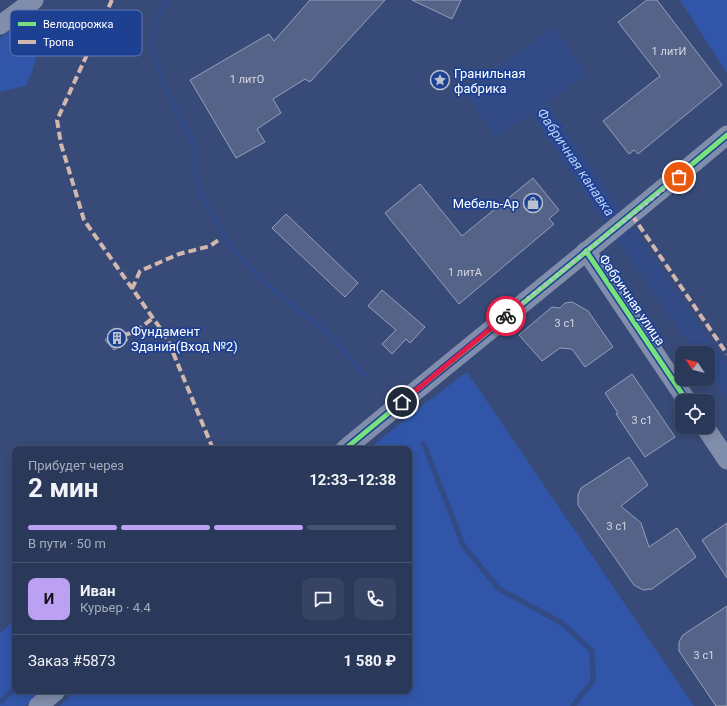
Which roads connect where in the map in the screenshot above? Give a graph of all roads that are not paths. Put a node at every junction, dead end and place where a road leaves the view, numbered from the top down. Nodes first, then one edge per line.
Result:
1 (34, 0) edge
2 (21, 10) edge
3 (10, 18) edge
4 (0, 26) edge
5 (727, 135) edge
6 (586, 251) junction
7 (682, 394) edge
8 (710, 434) edge
9 (350, 446) edge
10 (727, 460) edge
11 (52, 694) edge
12 (38, 706) edge

1 - 2 street
3 - 4 street
5 - 6 street
6 - 7 street, Фабричная улица
6 - 9 street
8 - 10 street
11 - 12 street

